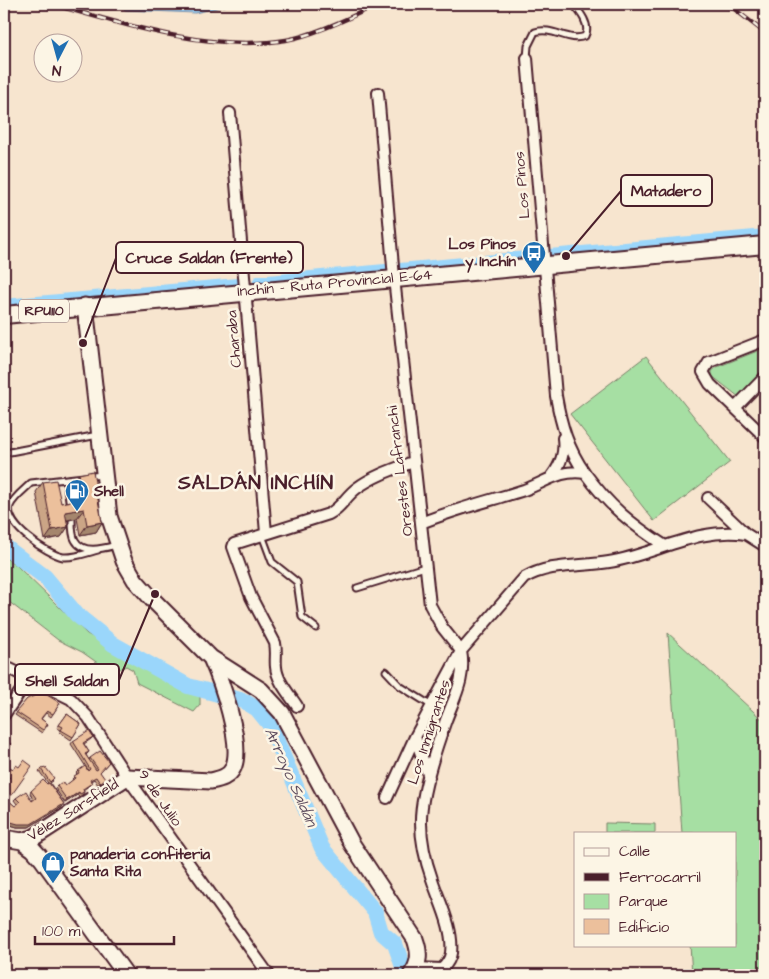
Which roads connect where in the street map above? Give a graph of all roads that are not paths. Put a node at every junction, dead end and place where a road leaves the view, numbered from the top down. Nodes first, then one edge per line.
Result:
1 (573, 4) edge
2 (527, 58) joint
3 (378, 93) dead end
4 (230, 113) dead end
5 (765, 245) edge
6 (544, 264) junction
7 (394, 278) junction
8 (245, 292) junction
9 (85, 306) junction
10 (4, 315) edge
11 (765, 340) edge
12 (765, 377) edge
13 (736, 408) junction
14 (562, 428) junction
15 (100, 435) junction
16 (765, 437) edge
17 (10, 452) dead end
18 (413, 462) junction
19 (586, 474) junction
20 (104, 475) junction
21 (552, 476) junction
22 (66, 480) junction
23 (708, 498) dead end
24 (70, 510) edge
25 (72, 520) edge
26 (421, 523) junction
27 (264, 534) junction
28 (746, 534) junction
29 (118, 545) junction
30 (665, 546) junction
31 (765, 546) edge
32 (98, 550) junction
33 (426, 566) junction
34 (357, 588) dead end
35 (316, 628) dead end
36 (461, 651) junction
37 (211, 658) junction
38 (4, 666) edge
39 (386, 672) dead end
40 (238, 675) junction
41 (29, 679) junction
42 (222, 683) junction
43 (298, 706) dead end
44 (432, 706) junction
45 (4, 715) edge
46 (415, 737) junction
47 (127, 777) junction
48 (429, 777) junction
49 (387, 798) dead end
50 (4, 838) edge
51 (29, 843) junction
52 (413, 972) edge
53 (443, 972) edge
54 (126, 975) edge
55 (269, 975) edge

1 - 2 lane
2 - 6 street, Los Pinos
3 - 7 street, Orestes Lafranchi
4 - 8 street, Charaba
5 - 6 main road, Inchín - Ruta Provincial E-64
6 - 7 main road, Inchín - Ruta Provincial E-64
6 - 14 street, Los Pinos
7 - 8 main road, Inchín - Ruta Provincial E-64
7 - 18 street, Orestes Lafranchi
8 - 9 main road, Inchín - Ruta Provincial E-64
8 - 27 street, Charaba
9 - 10 main road, RPU110
9 - 15 main road
11 - 13 street
12 - 13 street
13 - 16 street
14 - 19 street, Los Pinos
14 - 21 street, Los Pinos
15 - 17 lane
15 - 20 main road
18 - 26 street, Orestes Lafranchi
18 - 27 street
19 - 21 street
19 - 30 street, Los Pinos
20 - 22 lane
20 - 29 main road
21 - 26 street
22 - 24 lane
22 - 32 lane
23 - 28 street
25 - 32 lane
26 - 33 street, Orestes Lafranchi
27 - 35 lane
27 - 43 street
28 - 30 street
28 - 31 street
29 - 32 lane
29 - 37 main road
30 - 36 street
33 - 34 lane
33 - 36 street, Orestes Lafranchi
36 - 44 street
36 - 48 street, Los Inmigrantes
37 - 40 main road
37 - 42 main road, Vélez Sarsfield
38 - 41 street, 9 de Julio
39 - 44 lane
40 - 42 main road
40 - 52 main road
41 - 45 street
41 - 47 street, 9 de Julio
42 - 47 main road, Vélez Sarsfield
44 - 46 street
46 - 48 street
46 - 49 street
47 - 51 main road, Vélez Sarsfield
47 - 55 street, 9 de Julio
48 - 53 street, Los Inmigrantes
50 - 51 main road, Vélez Sarsfield
51 - 54 main road
52 - 53 street

